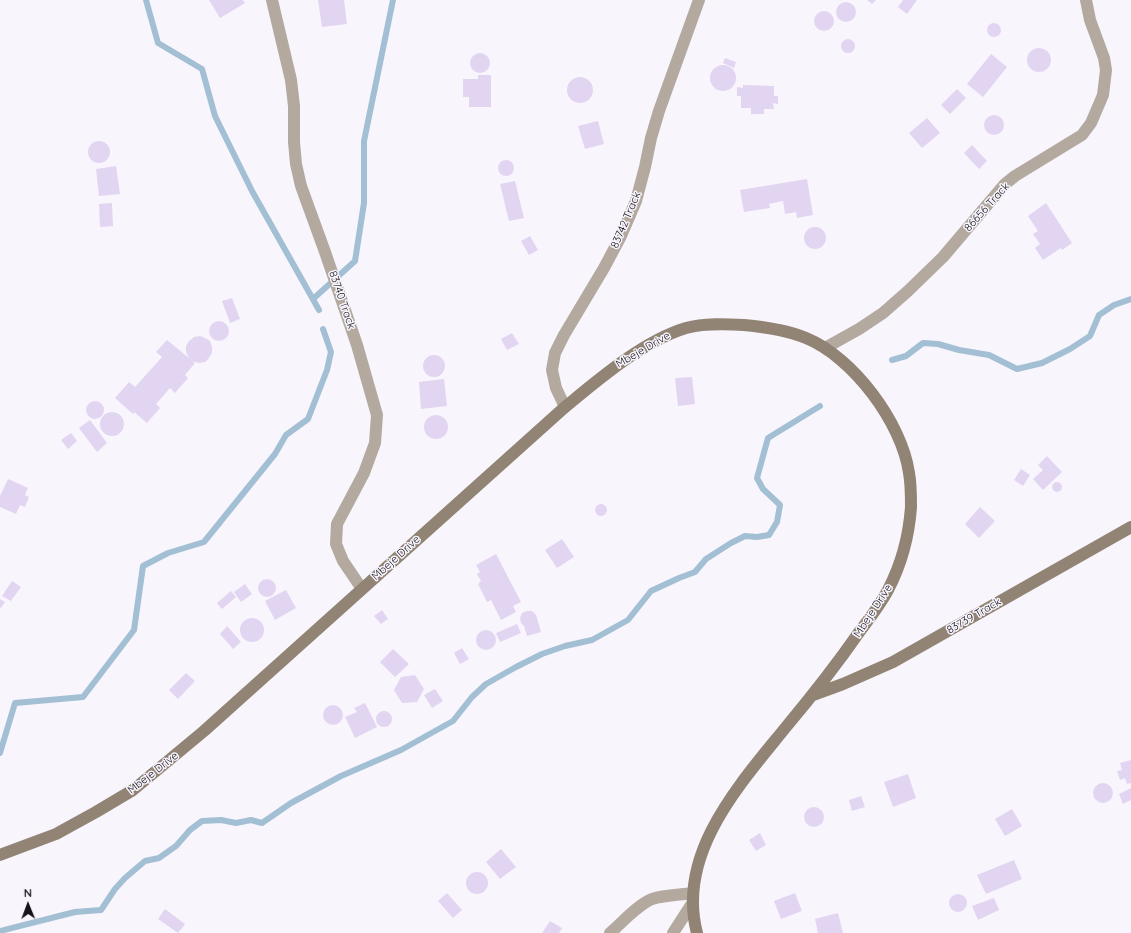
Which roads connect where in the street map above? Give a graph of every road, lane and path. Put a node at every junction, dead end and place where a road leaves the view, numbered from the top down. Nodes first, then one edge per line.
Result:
1 (272, 0) edge
2 (699, 0) edge
3 (1086, 0) edge
4 (825, 348) junction
5 (565, 407) junction
6 (1131, 527) edge
7 (362, 589) junction
8 (813, 695) junction
9 (0, 855) edge
10 (693, 897) junction
11 (610, 933) edge
12 (673, 933) edge
13 (697, 933) edge

1 - 7 street, 83740 Track
2 - 5 street, 83742 Track
3 - 4 street, 86656 Track
4 - 5 street, Mbeje Drive
4 - 8 street, Mbeje Drive
5 - 7 street, Mbeje Drive
6 - 8 street, 83739 Track
7 - 9 street, Mbeje Drive
8 - 10 street, Mbeje Drive
10 - 11 street
10 - 12 street
10 - 13 street, Mbeje Drive

